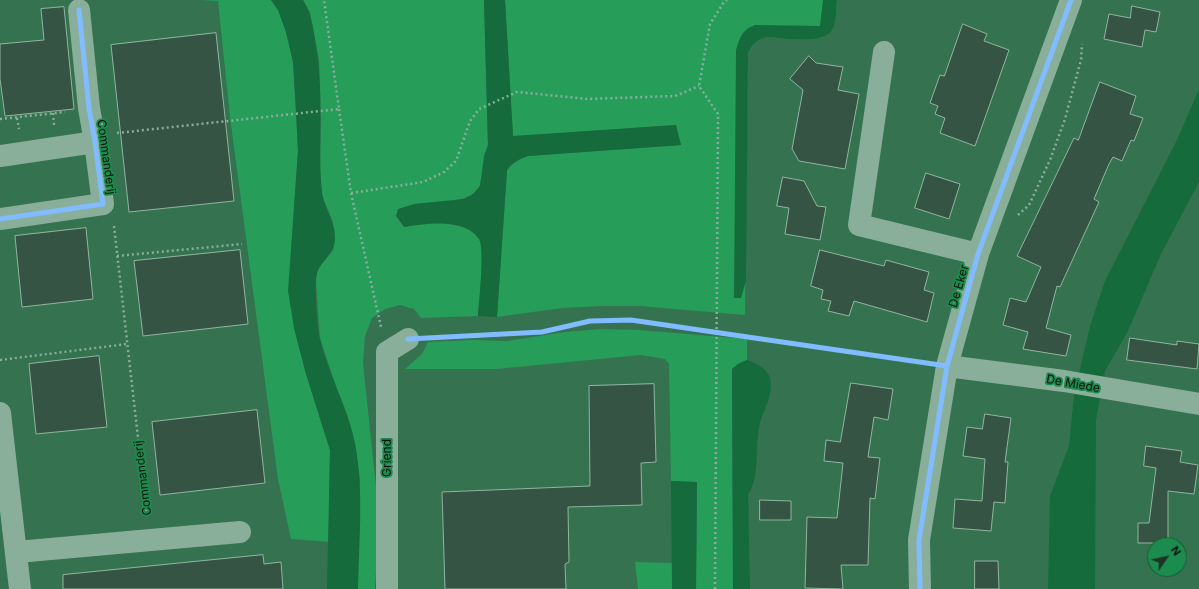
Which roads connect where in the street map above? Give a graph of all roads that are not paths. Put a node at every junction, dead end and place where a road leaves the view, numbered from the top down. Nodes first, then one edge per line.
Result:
1 (1071, 0) edge
2 (79, 10) dead end
3 (884, 52) dead end
4 (95, 142) junction
5 (0, 156) edge
6 (0, 219) edge
7 (978, 254) junction
8 (408, 339) dead end
9 (946, 366) junction
10 (1199, 404) edge
11 (0, 413) edge
12 (240, 532) dead end
13 (17, 552) junction
14 (20, 589) edge
15 (387, 589) edge
16 (920, 589) edge

1 - 7 street, De Eker
2 - 4 street, Commanderij
3 - 7 street, De Eker
4 - 5 street, Commanderij
4 - 6 street, Commanderij
7 - 9 street, De Eker
8 - 15 street, Griend
9 - 10 street, De Miede
9 - 16 street, De Eker
11 - 13 street
12 - 13 street
13 - 14 street

